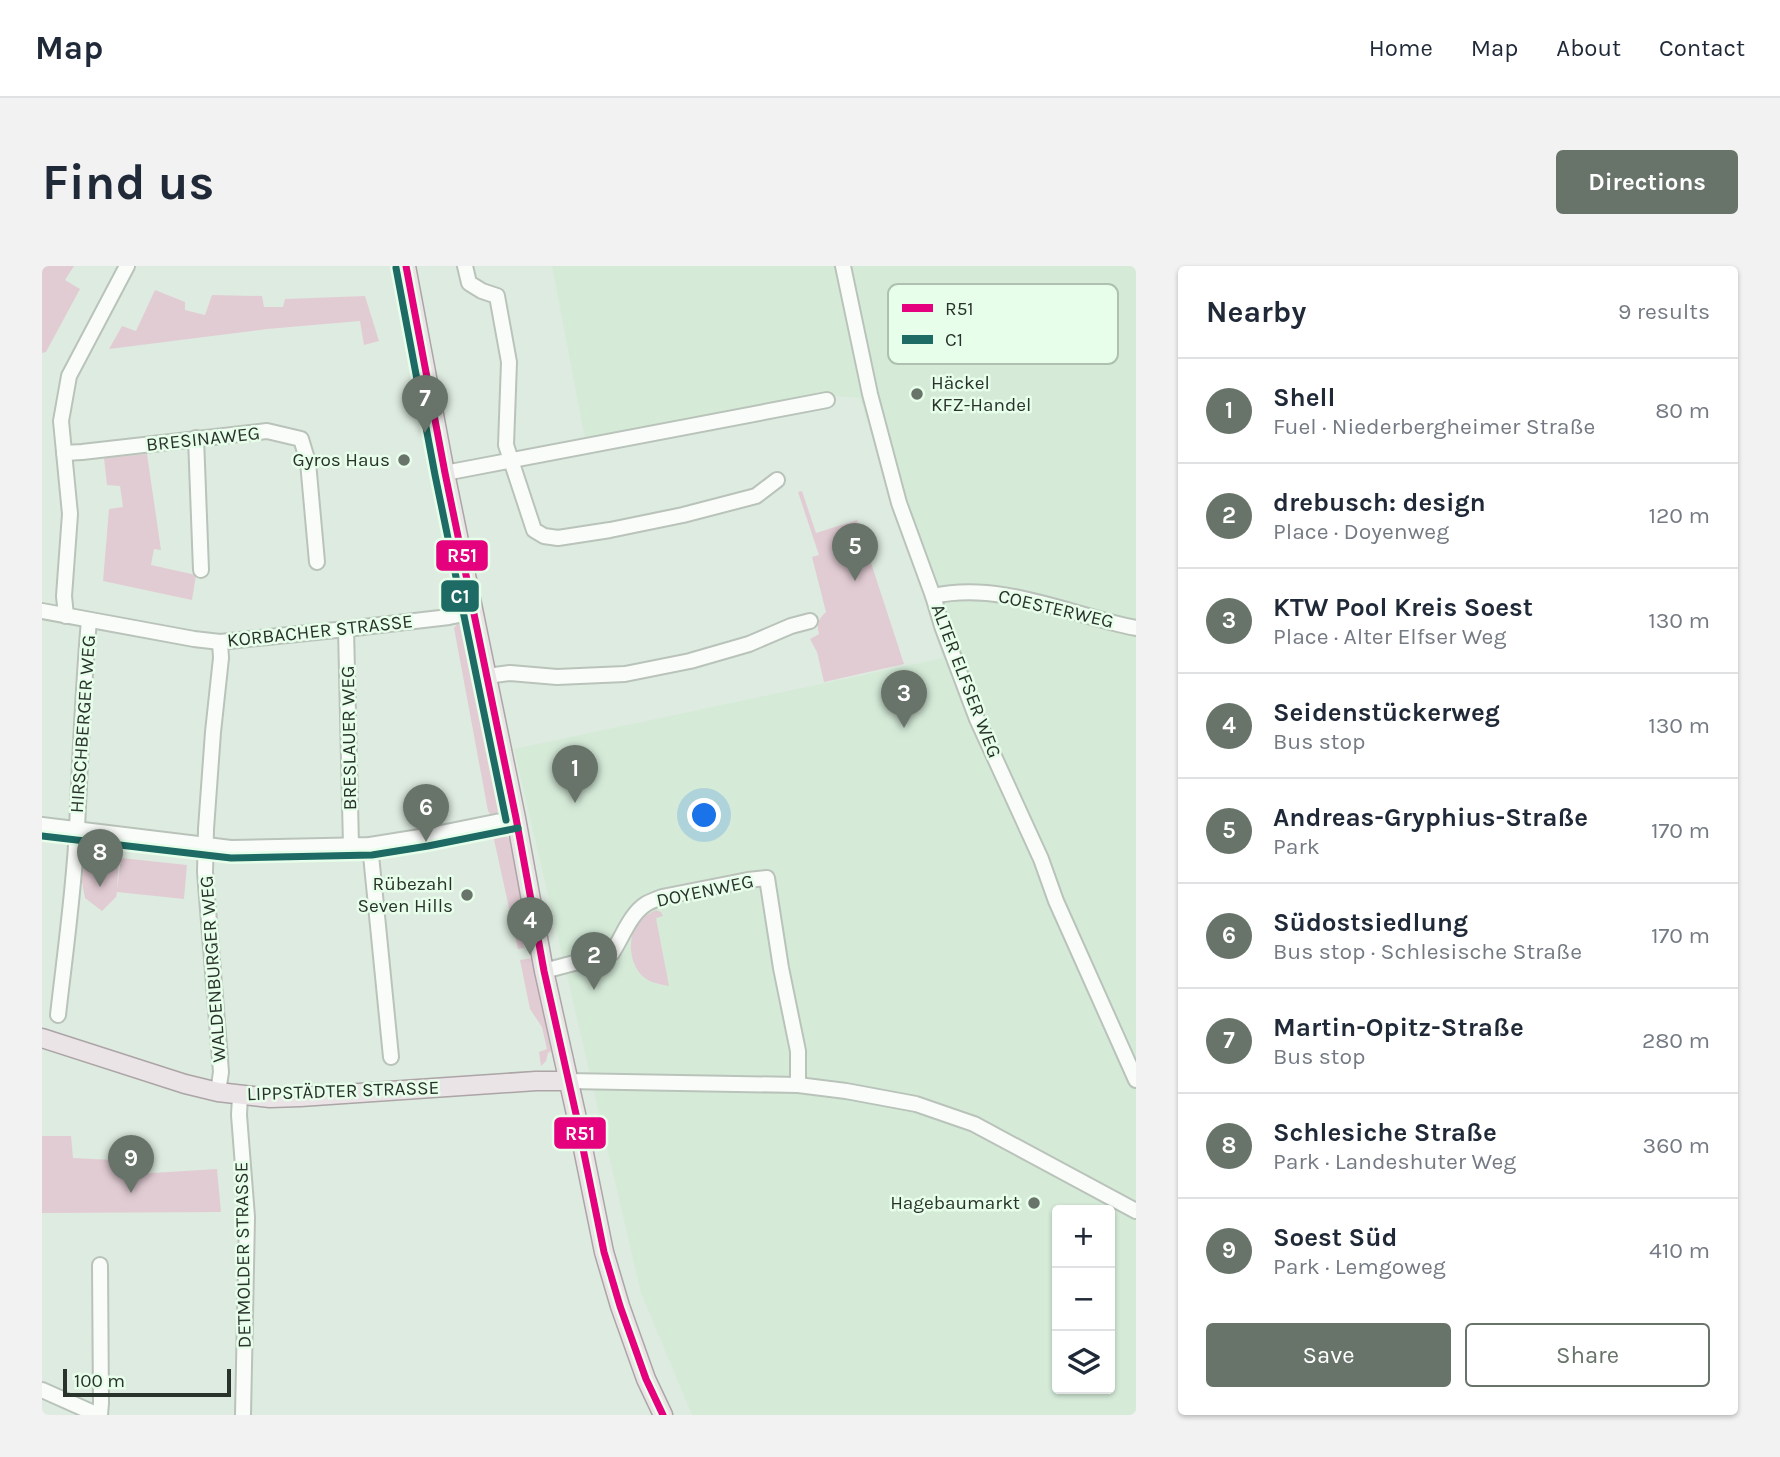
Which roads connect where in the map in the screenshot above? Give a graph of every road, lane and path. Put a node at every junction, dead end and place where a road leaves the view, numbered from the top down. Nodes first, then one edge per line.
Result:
1 (127, 266) edge
2 (406, 266) edge
3 (465, 266) edge
4 (843, 266) edge
5 (827, 400) dead end
6 (196, 438) junction
7 (64, 453) junction
8 (511, 459) junction
9 (445, 473) junction
10 (777, 480) dead end
11 (317, 562) dead end
12 (201, 570) dead end
13 (933, 596) junction
14 (42, 611) edge
15 (474, 612) junction
16 (66, 616) junction
17 (89, 620) junction
18 (810, 621) dead end
19 (1136, 628) edge
20 (346, 629) junction
21 (220, 642) junction
22 (488, 676) junction
23 (516, 818) junction
24 (42, 825) edge
25 (77, 829) junction
26 (206, 845) junction
27 (370, 845) junction
28 (351, 846) junction
29 (544, 971) junction
30 (58, 1015) dead end
31 (42, 1038) edge
32 (391, 1058) dead end
33 (1136, 1080) edge
34 (568, 1082) junction
35 (798, 1085) junction
36 (218, 1093) junction
37 (240, 1096) junction
38 (1136, 1211) edge
39 (100, 1265) dead end
40 (42, 1390) edge
41 (99, 1415) edge
42 (243, 1415) edge
43 (663, 1415) edge

1 - 7 street
2 - 9 main road
3 - 8 street
4 - 13 street, ALTER ELFSER WEG
5 - 8 street
6 - 7 street, BRESINAWEG
6 - 11 street, BRESINAWEG
6 - 12 street
7 - 16 street
8 - 9 street
8 - 10 street
9 - 15 main road
13 - 19 street, COESTERWEG
13 - 33 street, ALTER ELFSER WEG
14 - 16 street, KORBACHER STRASSE
15 - 20 street, KORBACHER STRASSE
15 - 22 main road
16 - 17 street, KORBACHER STRASSE
17 - 21 street, KORBACHER STRASSE
17 - 25 street, HIRSCHBERGER WEG
18 - 22 street
20 - 21 street, KORBACHER STRASSE
20 - 28 street, BRESLAUER WEG
21 - 26 street, WALDENBURGER WEG
22 - 23 main road
23 - 27 street
23 - 29 main road
24 - 25 street
25 - 26 street
25 - 30 street, HIRSCHBERGER WEG
26 - 28 street
26 - 36 street, WALDENBURGER WEG
27 - 28 street
27 - 32 street
29 - 34 main road
29 - 35 street, DOYENWEG
31 - 36 main road, LIPPSTÄDTER STRASSE
34 - 35 street
34 - 37 main road, LIPPSTÄDTER STRASSE
34 - 43 main road
35 - 38 street
36 - 37 main road, LIPPSTÄDTER STRASSE
37 - 42 street, DETMOLDER STRASSE
39 - 41 street
40 - 41 street

